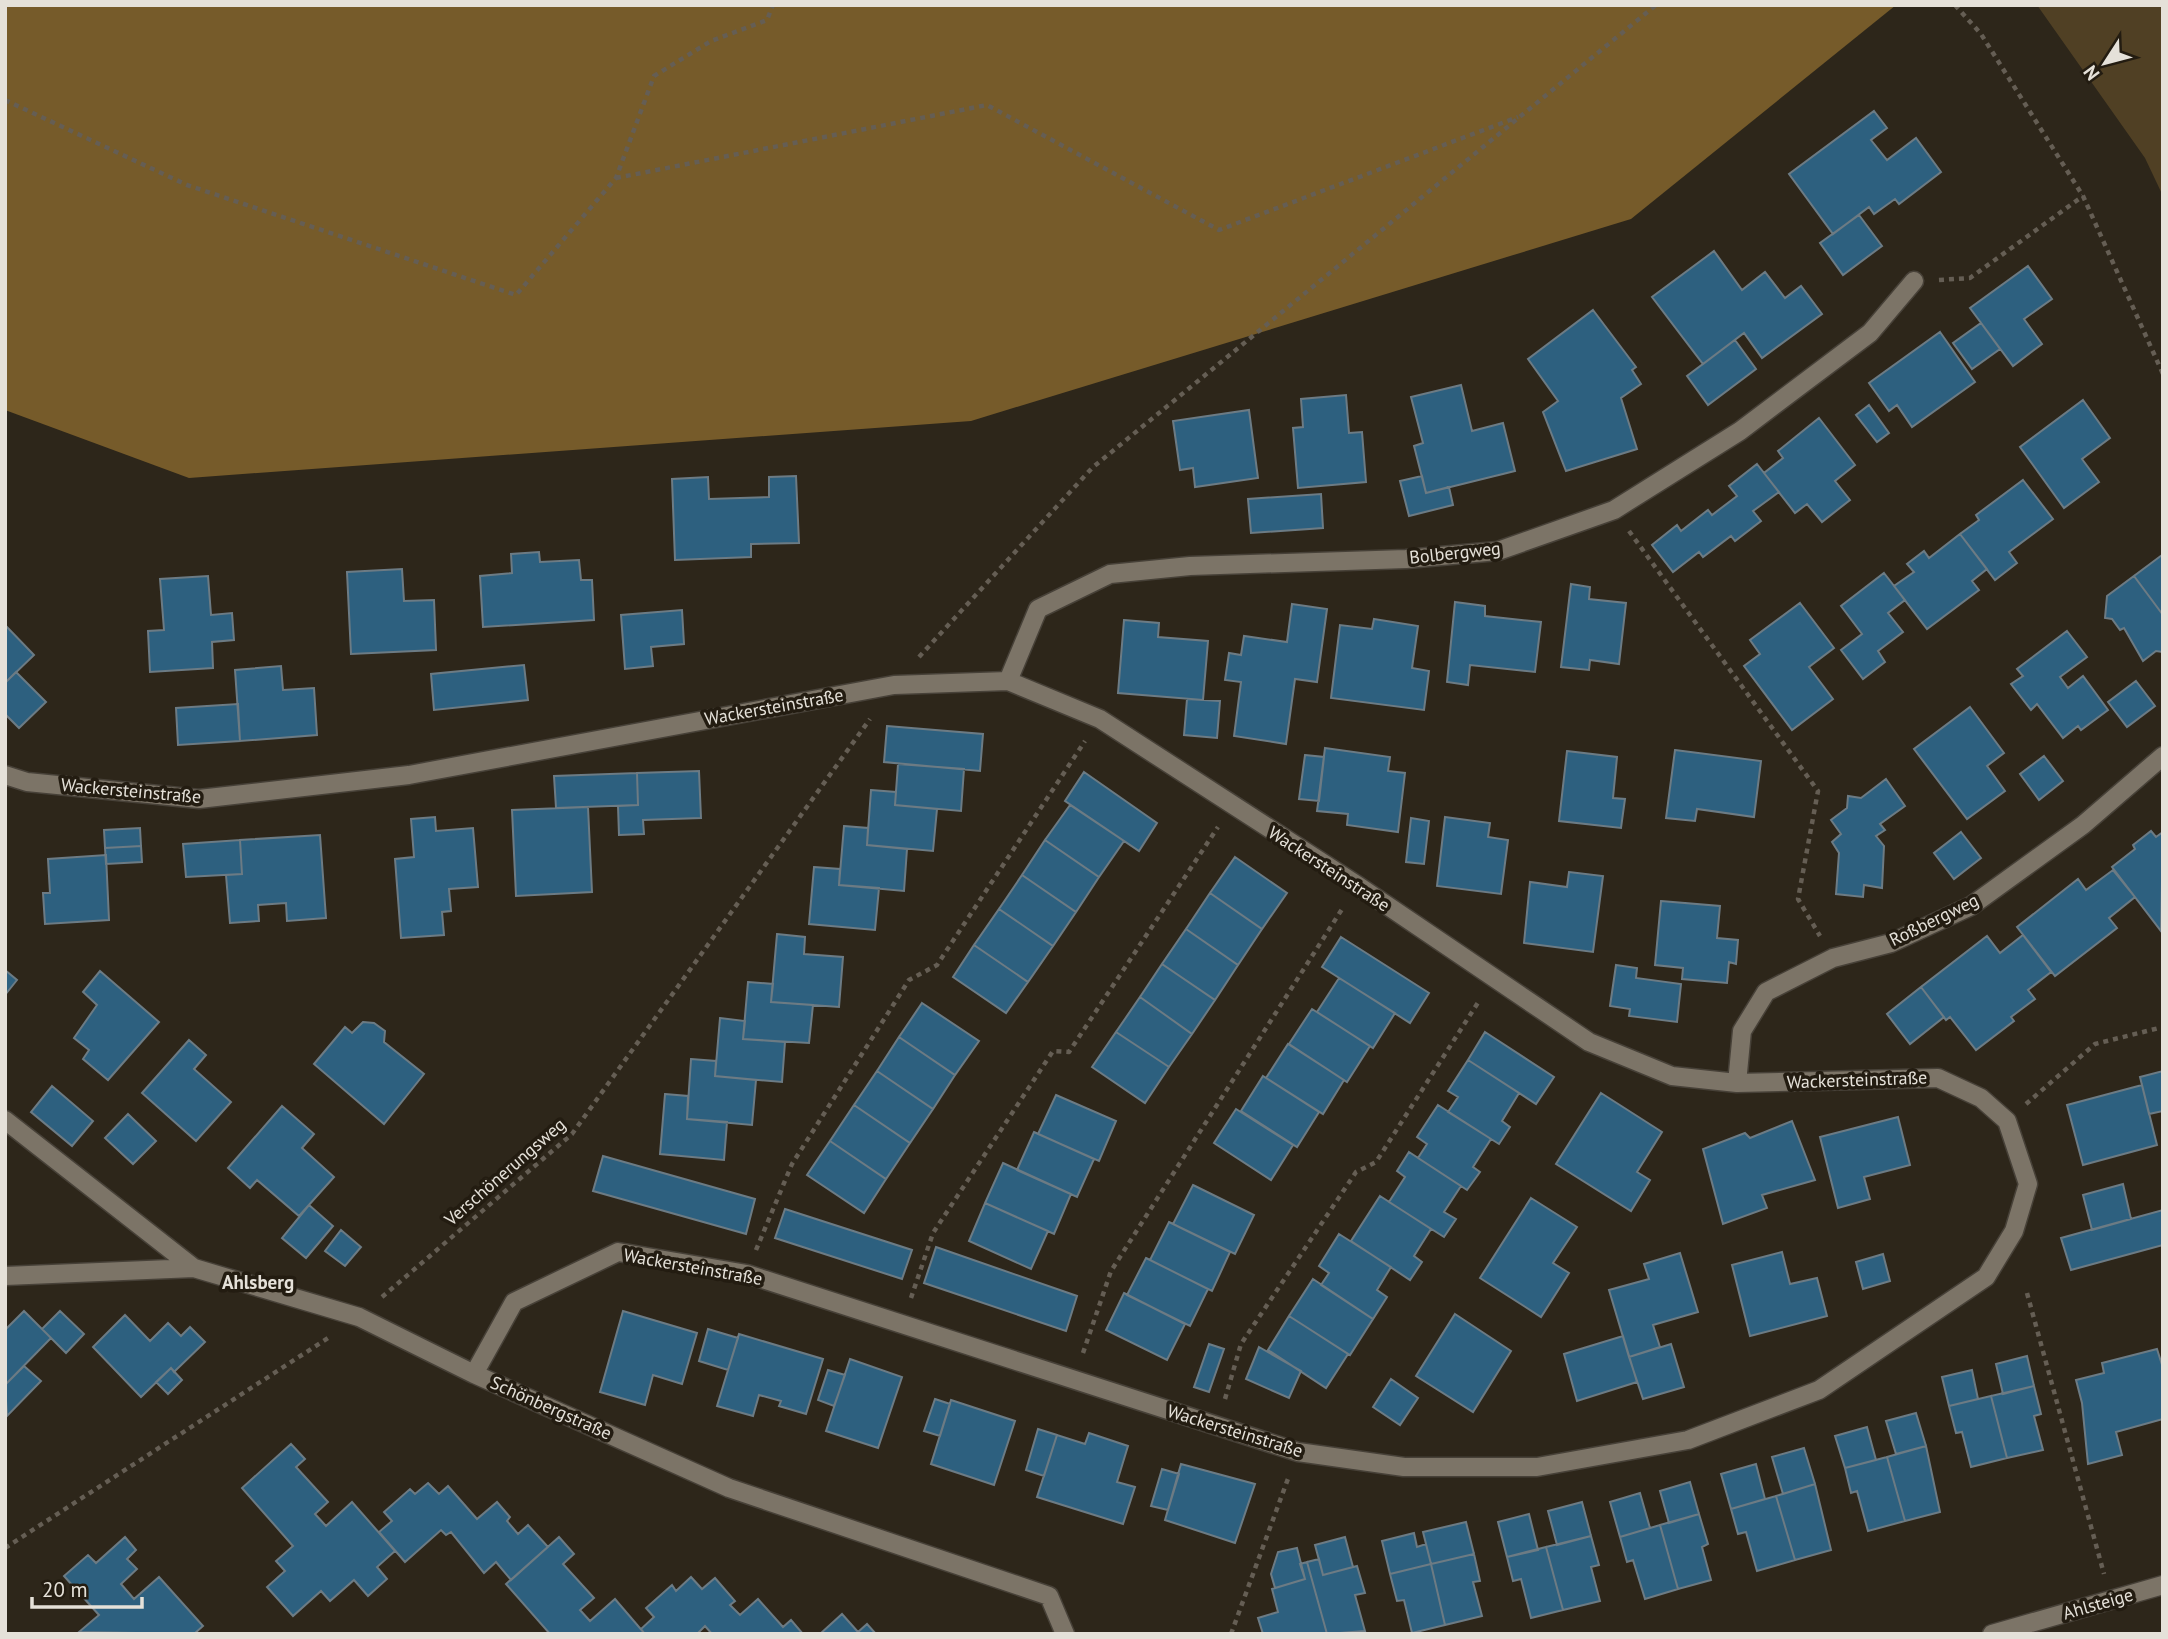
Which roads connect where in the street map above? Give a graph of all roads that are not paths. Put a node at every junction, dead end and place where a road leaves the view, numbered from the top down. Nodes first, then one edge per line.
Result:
1 (1914, 281) road end
2 (1008, 681) junction
3 (2163, 756) edge
4 (5, 775) edge
5 (1737, 1083) junction
6 (5, 1120) edge
7 (194, 1268) junction
8 (5, 1276) edge
9 (474, 1374) junction
10 (2163, 1585) edge
11 (1065, 1634) edge
12 (1992, 1634) edge

1 - 2 street, Bolbergweg
2 - 4 street, Wackersteinstraße
2 - 5 street, Wackersteinstraße
3 - 5 street, Roßbergweg
5 - 9 street, Wackersteinstraße
6 - 7 street
7 - 8 street, Schönbergstraße
7 - 9 street, Schönbergstraße
9 - 11 street, Schönbergstraße
10 - 12 street, Ahlsteige

